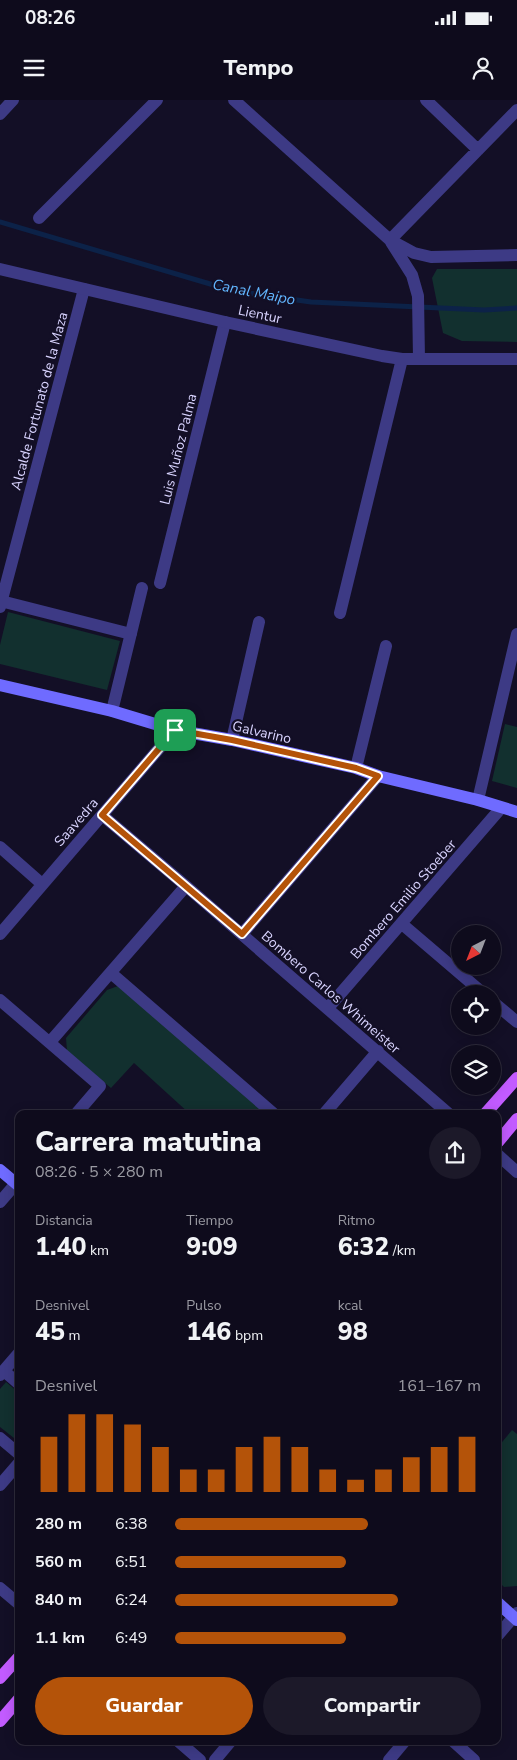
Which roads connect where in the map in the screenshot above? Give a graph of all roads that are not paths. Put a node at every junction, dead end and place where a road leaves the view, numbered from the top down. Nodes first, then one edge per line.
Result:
1 (14, 100) edge
2 (157, 100) edge
3 (234, 100) edge
4 (426, 100) edge
5 (517, 110) edge
6 (0, 114) edge
7 (478, 150) junction
8 (39, 218) dead end
9 (390, 240) junction
10 (517, 254) edge
11 (0, 269) edge
12 (84, 289) junction
13 (225, 322) junction
14 (402, 359) junction
15 (419, 359) junction
16 (517, 359) edge
17 (160, 584) dead end
18 (142, 588) dead end
19 (1, 604) edge
20 (340, 613) dead end
21 (259, 622) dead end
22 (131, 634) junction
23 (517, 634) edge
24 (386, 646) dead end
25 (0, 685) edge
26 (112, 711) junction
27 (175, 730) junction
28 (232, 740) junction
29 (356, 768) junction
30 (378, 776) junction
31 (478, 800) junction
32 (501, 808) junction
33 (517, 812) edge
34 (102, 815) junction
35 (0, 847) edge
36 (42, 884) junction
37 (186, 886) junction
38 (402, 924) junction
39 (0, 934) edge
40 (242, 934) junction
41 (111, 973) junction
42 (473, 985) edge
43 (0, 1000) edge
44 (328, 1008) junction
45 (501, 1009) edge
46 (517, 1022) edge
47 (50, 1042) junction
48 (378, 1052) junction
49 (517, 1078) edge
50 (79, 1110) edge
51 (269, 1110) edge
52 (327, 1110) edge
53 (445, 1110) edge
54 (489, 1110) edge
55 (517, 1119) edge
56 (501, 1138) edge
57 (501, 1158) edge
58 (0, 1170) edge
59 (517, 1172) edge
60 (15, 1182) edge
61 (15, 1187) edge
62 (0, 1202) edge
63 (15, 1358) edge
64 (2, 1373) edge
65 (15, 1381) edge
66 (0, 1438) edge
67 (15, 1451) edge
68 (15, 1467) edge
69 (0, 1484) edge
70 (0, 1588) edge
71 (15, 1601) edge
72 (501, 1605) edge
73 (516, 1617) edge
74 (501, 1632) edge
75 (15, 1661) edge
76 (0, 1678) edge
77 (15, 1704) edge
78 (0, 1721) edge
79 (183, 1745) edge
80 (228, 1745) edge
81 (402, 1745) edge
82 (457, 1745) edge
83 (200, 1760) edge
84 (215, 1760) edge
85 (389, 1760) edge
86 (474, 1760) edge

1 - 6 street
2 - 8 street
3 - 9 street
4 - 7 street
5 - 7 street
7 - 9 street
9 - 10 street
9 - 15 street
11 - 12 street, Lientur
12 - 13 street, Lientur
12 - 19 street, Alcalde Fortunato de la Maza
13 - 14 street, Lientur
13 - 17 street, Luis Muñoz Palma
14 - 15 street, Lientur
14 - 20 street
15 - 16 street, Lientur
18 - 22 street
19 - 22 street
21 - 28 street
22 - 26 street
23 - 31 street
24 - 29 street
25 - 26 main road, Galvarino
26 - 27 main road, Galvarino
27 - 28 main road, Galvarino
27 - 34 street, Saavedra
28 - 29 main road, Galvarino
29 - 30 main road, Galvarino
30 - 31 main road, Galvarino
30 - 40 street
31 - 32 main road, Galvarino
32 - 33 main road, Galvarino
32 - 38 street, Bombero Emilio Stoeber
34 - 36 street, Saavedra
34 - 37 street, Bombero Carlos Whimeister
35 - 36 street
36 - 39 street, Saavedra
37 - 40 street, Bombero Carlos Whimeister
37 - 41 street
38 - 42 street
38 - 44 street, Bombero Emilio Stoeber
40 - 44 street, Bombero Carlos Whimeister
41 - 47 street
41 - 51 street
43 - 47 street
44 - 48 street, Bombero Carlos Whimeister
45 - 46 street
47 - 50 street
48 - 52 street
48 - 53 street, Bombero Carlos Whimeister
49 - 54 main road
55 - 56 main road
57 - 59 street
58 - 60 main road
61 - 62 street
63 - 64 street
64 - 65 street
66 - 67 street
68 - 69 street
70 - 71 street
72 - 73 main road
73 - 74 street
75 - 76 main road
77 - 78 main road
79 - 83 street
80 - 84 street
81 - 85 street
82 - 86 street

